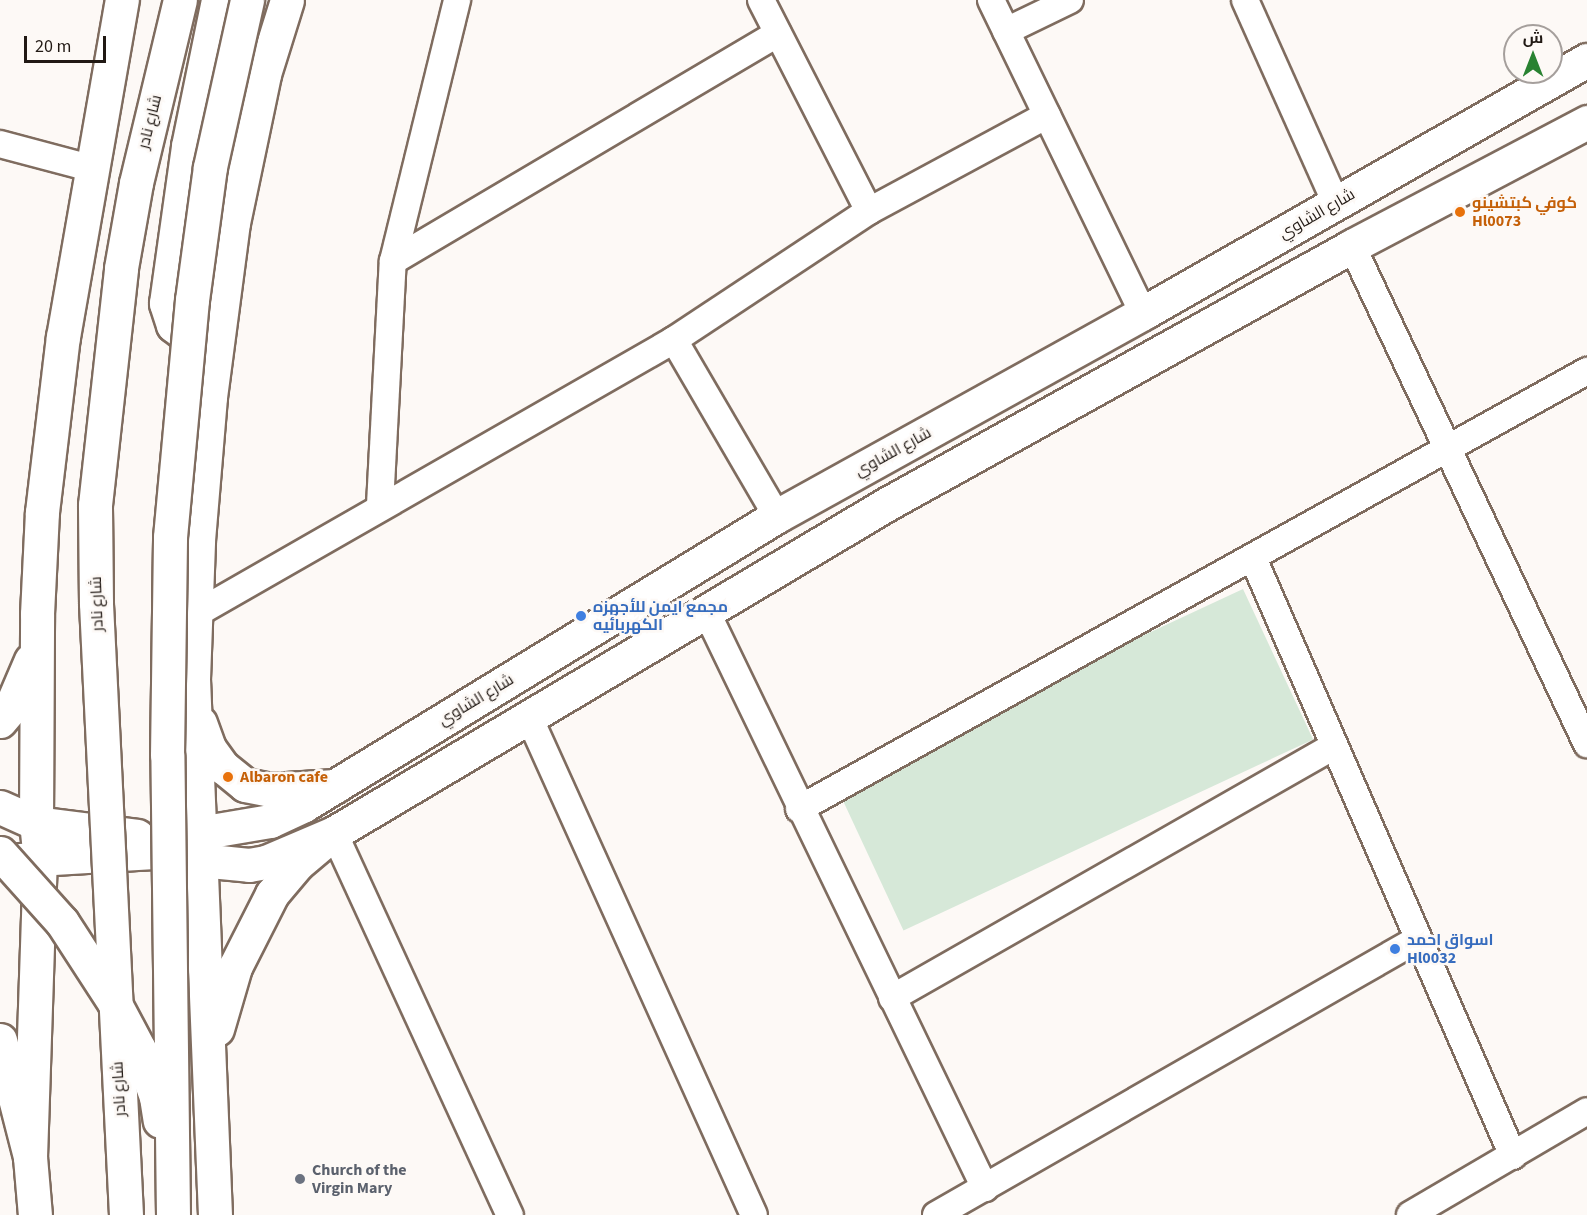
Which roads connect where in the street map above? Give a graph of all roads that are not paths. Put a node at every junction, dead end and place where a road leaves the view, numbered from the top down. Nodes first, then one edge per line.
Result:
1 (122, 0) edge
2 (180, 0) edge
3 (218, 0) edge
4 (247, 0) edge
5 (287, 0) edge
6 (457, 0) edge
7 (761, 0) edge
8 (992, 0) edge
9 (1070, 0) edge
10 (1245, 0) edge
11 (1006, 31) junction
12 (778, 33) junction
13 (1587, 60) edge
14 (1047, 114) junction
15 (1587, 122) edge
16 (0, 144) edge
17 (90, 168) junction
18 (1336, 203) junction
19 (869, 211) junction
20 (1352, 246) junction
21 (393, 261) junction
22 (221, 297) junction
23 (1143, 313) junction
24 (674, 340) junction
25 (1587, 372) edge
26 (1448, 448) junction
27 (898, 450) junction
28 (839, 482) junction
29 (921, 486) junction
30 (380, 505) junction
31 (777, 516) junction
32 (861, 520) junction
33 (1253, 558) junction
34 (707, 613) junction
35 (37, 614) junction
36 (194, 615) junction
37 (193, 679) junction
38 (529, 717) junction
39 (0, 721) edge
40 (1587, 744) edge
41 (1334, 746) junction
42 (335, 786) junction
43 (0, 807) edge
44 (799, 809) junction
45 (36, 823) junction
46 (334, 833) junction
47 (196, 843) junction
48 (145, 845) junction
49 (0, 853) edge
50 (0, 859) edge
51 (47, 860) junction
52 (1418, 939) junction
53 (892, 998) junction
54 (0, 1040) edge
55 (209, 1084) junction
56 (1587, 1111) edge
57 (1513, 1156) junction
58 (30, 1157) junction
59 (985, 1188) junction
60 (35, 1215) edge
61 (126, 1215) edge
62 (173, 1215) edge
63 (214, 1215) edge
64 (510, 1215) edge
65 (754, 1215) edge
66 (936, 1215) edge
67 (1410, 1215) edge

1 - 17 main road
2 - 61 main road, شارع نادر, bridge
3 - 22 main road
4 - 62 main road, bridge
5 - 22 main road
6 - 21 street
7 - 12 street
8 - 11 street
9 - 11 street
10 - 18 street
11 - 14 street
12 - 19 street
12 - 21 street
13 - 18 main road, شارع الشاوي
14 - 19 street
14 - 23 street
15 - 20 main road
16 - 17 street
17 - 35 main road
18 - 23 main road, شارع الشاوي
19 - 24 street
20 - 26 street
20 - 29 main road
21 - 30 street
22 - 36 main road
23 - 27 main road, شارع الشاوي
24 - 30 street
24 - 31 street
25 - 26 street
26 - 33 street
26 - 40 street
27 - 28 main road, شارع الشاوي
27 - 29 main road
28 - 31 main road, شارع الشاوي
28 - 32 main road
29 - 32 main road
30 - 36 street
31 - 42 main road, شارع الشاوي
32 - 34 main road
33 - 41 street
33 - 44 street
34 - 38 main road
34 - 44 street
35 - 39 main road
35 - 45 main road
36 - 37 main road
37 - 42 main road
37 - 47 main road
38 - 46 main road
38 - 65 street
41 - 52 street
41 - 53 street
42 - 47 main road, شارع الشاوي
43 - 45 main road
44 - 53 street
45 - 48 main road
45 - 51 main road
46 - 47 main road
46 - 55 main road
46 - 64 street
47 - 48 main road
47 - 55 main road
48 - 51 main road
49 - 62 main road, bridge
50 - 51 main road
51 - 58 main road
52 - 57 street
52 - 59 street
53 - 59 street
54 - 58 main road
55 - 63 main road
56 - 57 street
57 - 67 street
58 - 60 main road
59 - 66 street

